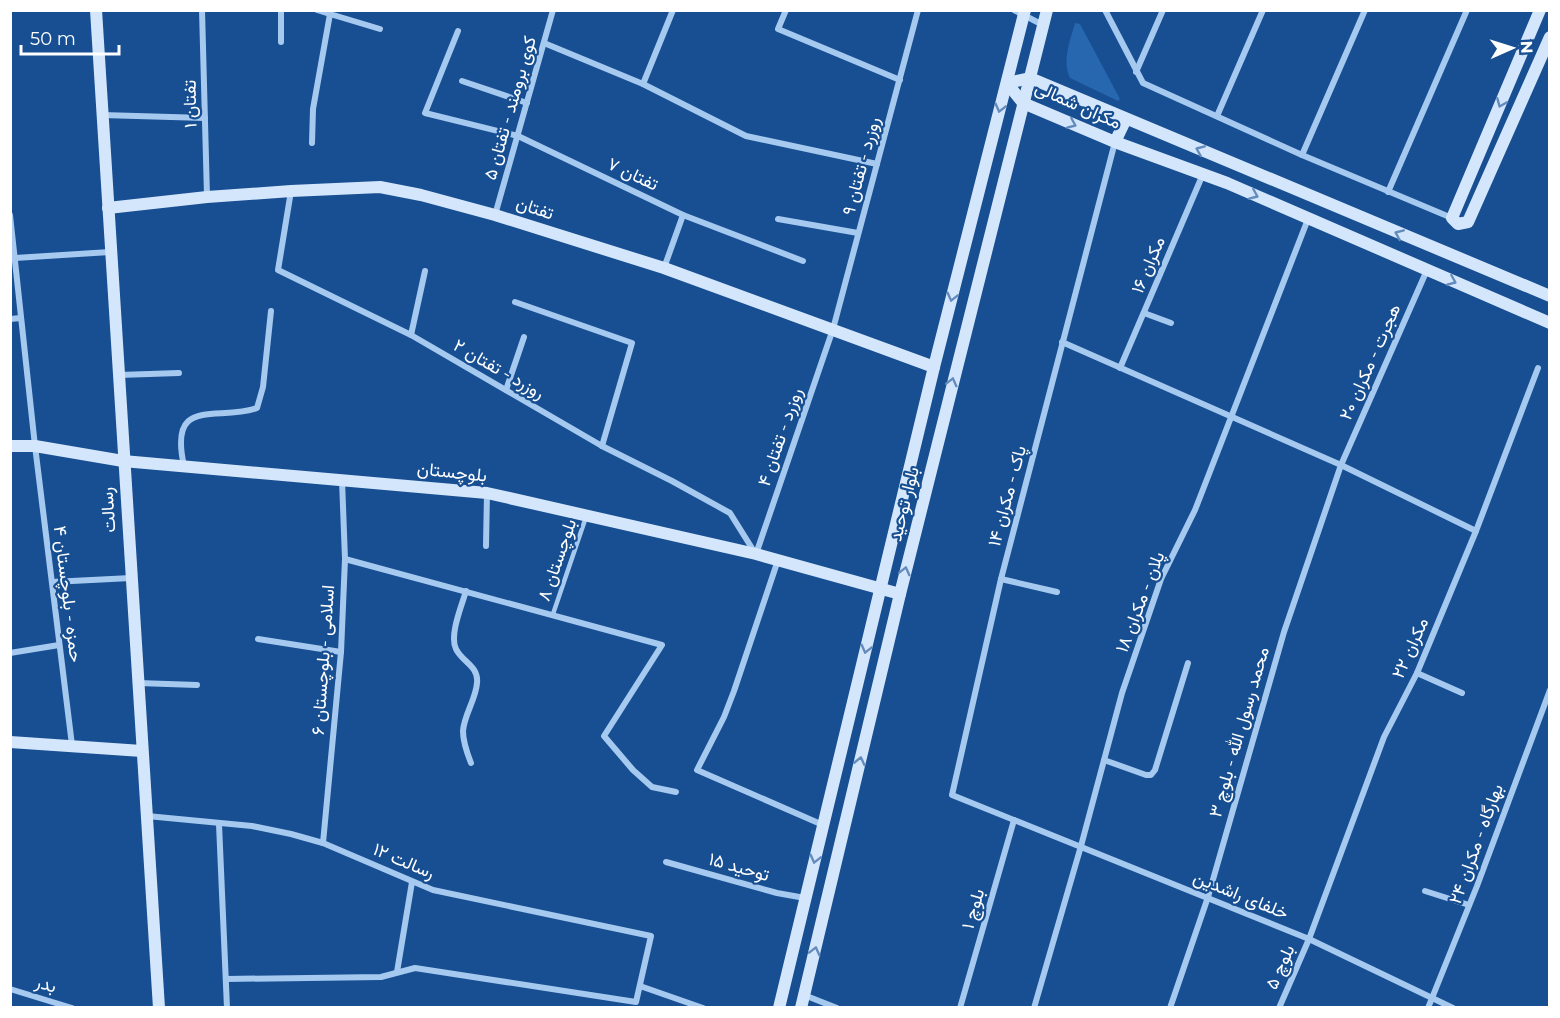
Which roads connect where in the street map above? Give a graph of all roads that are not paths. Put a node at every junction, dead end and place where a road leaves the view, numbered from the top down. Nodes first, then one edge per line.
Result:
1 (96, 10) edge
2 (202, 10) edge
3 (281, 10) edge
4 (318, 10) edge
5 (553, 10) edge
6 (673, 10) edge
7 (786, 10) edge
8 (918, 10) edge
9 (1047, 10) edge
10 (1105, 10) edge
11 (1163, 10) edge
12 (1263, 10) edge
13 (1365, 10) edge
14 (1467, 10) edge
15 (1539, 11) edge
16 (1021, 12) edge
17 (330, 14) junction
18 (1044, 25) junction
19 (380, 29) dead end
20 (458, 31) dead end
21 (1550, 37) edge
22 (281, 42) dead end
23 (544, 43) junction
24 (1136, 72) junction
25 (1030, 78) junction
26 (900, 80) junction
27 (462, 81) dead end
28 (1007, 83) junction
29 (643, 84) junction
30 (527, 103) junction
31 (1023, 103) junction
32 (102, 115) junction
33 (1217, 116) junction
34 (205, 118) junction
35 (1126, 119) junction
36 (518, 136) junction
37 (1115, 142) junction
38 (312, 143) dead end
39 (1302, 155) junction
40 (877, 164) junction
41 (1203, 174) junction
42 (291, 191) junction
43 (1389, 192) junction
44 (207, 197) junction
45 (108, 208) junction
46 (495, 214) junction
47 (10, 215) edge
48 (684, 215) junction
49 (1452, 218) junction
50 (778, 219) dead end
51 (1308, 219) junction
52 (858, 233) junction
53 (110, 252) junction
54 (15, 258) junction
55 (803, 261) dead end
56 (664, 268) junction
57 (1427, 270) junction
58 (425, 271) dead end
59 (1550, 296) edge
60 (515, 302) dead end
61 (271, 311) dead end
62 (1144, 313) junction
63 (21, 318) junction
64 (10, 319) edge
65 (1171, 323) dead end
66 (1550, 323) edge
67 (833, 329) junction
68 (411, 335) junction
69 (524, 337) dead end
70 (1062, 342) junction
71 (934, 367) junction
72 (1120, 368) junction
73 (1538, 368) dead end
74 (179, 373) dead end
75 (118, 375) junction
76 (506, 390) junction
77 (1231, 417) junction
78 (10, 446) edge
79 (35, 446) junction
80 (602, 446) junction
81 (123, 461) junction
82 (1341, 465) junction
83 (184, 466) junction
84 (342, 480) junction
85 (487, 493) junction
86 (587, 515) junction
87 (1476, 531) junction
88 (486, 546) dead end
89 (756, 554) junction
90 (345, 559) junction
91 (778, 560) junction
92 (131, 578) junction
93 (1000, 579) junction
94 (52, 582) junction
95 (880, 589) junction
96 (466, 591) junction
97 (1057, 592) dead end
98 (900, 594) junction
99 (553, 614) junction
100 (258, 639) dead end
101 (60, 645) junction
102 (341, 652) junction
103 (10, 653) edge
104 (1188, 663) dead end
105 (1417, 673) junction
106 (137, 683) junction
107 (197, 685) dead end
108 (1550, 690) edge
109 (1462, 693) dead end
110 (10, 742) edge
111 (72, 745) junction
112 (142, 751) junction
113 (1104, 760) junction
114 (471, 763) dead end
115 (676, 792) dead end
116 (147, 816) junction
117 (1014, 820) junction
118 (219, 824) junction
119 (823, 825) junction
120 (323, 843) junction
121 (1081, 846) junction
122 (666, 862) dead end
123 (412, 882) junction
124 (1425, 891) dead end
125 (1208, 897) junction
126 (805, 898) junction
127 (1469, 905) junction
128 (1309, 939) junction
129 (397, 972) junction
130 (226, 979) junction
131 (640, 986) junction
132 (10, 989) edge
133 (804, 995) junction
134 (1432, 998) junction
135 (72, 1008) edge
136 (159, 1008) edge
137 (227, 1008) edge
138 (703, 1008) edge
139 (778, 1008) edge
140 (801, 1008) edge
141 (837, 1008) edge
142 (960, 1008) edge
143 (1034, 1008) edge
144 (1170, 1008) edge
145 (1279, 1008) edge
146 (1428, 1008) edge
147 (1453, 1008) edge

1 - 32 street, رسالت
2 - 34 street, تفتان ۱
3 - 22 street
4 - 17 street
5 - 23 street, کوی برومند - تفتان ۵
6 - 29 street
7 - 26 street
8 - 26 street, روزرد - تفتان ۹
9 - 18 street, بلوار توحید
10 - 24 street
11 - 24 street
12 - 33 street
13 - 39 street
14 - 43 street
15 -> 49 street
16 - 18 street
16 - 28 street, بلوار توحید
17 - 19 street
17 - 38 street
18 - 25 street, بلوار توحید
20 - 36 street, تفتان ۷
21 - 49 street
23 - 29 street
23 - 30 street, کوی برومند - تفتان ۵
24 - 33 street
25 - 28 street, مکران شمالی
25 - 31 street, بلوار توحید
25 - 35 street, مکران شمالی
26 - 40 street, روزرد - تفتان ۹
27 - 30 street
28 - 31 street, مکران شمالی
28 -> 71 street, بلوار توحید
29 - 40 street
30 - 36 street, کوی برومند - تفتان ۵
31 -> 37 street, مکران شمالی
98 -> 31 street, بلوار توحید
32 - 34 street
32 - 45 street, رسالت
33 - 39 street
34 - 44 street, تفتان ۱
35 - 37 street
59 -> 35 street, مکران شمالی
36 - 46 street, کوی برومند - تفتان ۵
36 - 48 street, تفتان ۷
37 - 41 street, مکران شمالی
37 - 70 street, پاک - مکران ۱۴
39 - 43 street
40 - 52 street, روزرد - تفتان ۹
41 -> 51 street, مکران شمالی
41 - 62 street, مکران ۱۶
42 - 44 street, تفتان
42 - 46 street, تفتان
42 - 68 street, روزرد - تفتان ۲
43 - 49 street
44 - 45 street, تفتان
45 - 53 street, رسالت
46 - 56 street, تفتان
47 - 54 street, حمزه - بلوچستان ۴
48 - 55 street, تفتان ۷
48 - 56 street
50 - 52 street
51 - 57 street, مکران شمالی
51 - 77 street, پلان - مکران ۱۸
52 - 67 street, روزرد - تفتان ۹
53 - 54 street
53 - 75 street, رسالت
54 - 63 street, حمزه - بلوچستان ۴
56 - 67 street, تفتان
57 -> 66 street, مکران شمالی
57 - 82 street, هجرت - مکران ۲۰
58 - 68 street
60 - 80 street
61 - 83 street
62 - 65 street
62 - 72 street, مکران ۱۶
63 - 64 street
63 - 79 street, حمزه - بلوچستان ۴
67 - 71 street, تفتان
67 - 89 street, روزرد - تفتان ۴
68 - 76 street, روزرد - تفتان ۲
69 - 76 street
70 - 72 street
70 - 93 street, پاک - مکران ۱۴
71 - 95 street, بلوار توحید
72 - 77 street
73 - 87 street, مکران ۲۲
74 - 75 street
75 - 81 street, رسالت
76 - 80 street, روزرد - تفتان ۲
77 - 82 street
77 - 113 street, پلان - مکران ۱۸
78 - 79 street, بلوچستان
79 - 81 street, بلوچستان
79 - 94 street, حمزه - بلوچستان ۴
80 - 89 street, روزرد - تفتان ۲
81 - 83 street, بلوچستان
81 - 92 street, رسالت
82 - 87 street
82 - 125 street, محمد رسول الله - بلوچ ۳
83 - 84 street, بلوچستان
84 - 85 street, بلوچستان
84 - 90 street, اسلامی - بلوچستان ۶
85 - 86 street, بلوچستان
85 - 88 street
86 - 89 street, بلوچستان
86 - 99 lane, بلوچستان ۸
87 - 105 street, مکران ۲۲
89 - 91 street, بلوچستان
90 - 96 street
90 - 102 street, اسلامی - بلوچستان ۶
91 - 95 street, بلوچستان
91 - 119 street
92 - 94 street
92 - 106 street, رسالت
93 - 97 street
93 - 117 street, پاک - مکران ۱۴
94 - 101 street, حمزه - بلوچستان ۴
95 - 98 street, بلوچستان
95 -> 119 street, بلوار توحید
96 - 99 street
96 - 114 street
133 -> 98 street, بلوار توحید
99 - 115 street
100 - 102 street
101 - 103 street
101 - 111 street, حمزه - بلوچستان ۴
102 - 120 street, اسلامی - بلوچستان ۶
104 - 113 street
105 - 109 street
105 - 128 street, مکران ۲۲
106 - 107 street
106 - 112 street, رسالت
108 - 127 street, بهارگاه - مکران ۲۴
110 - 111 street
111 - 112 street
112 - 116 street, رسالت
113 - 121 street, پلان - مکران ۱۸
116 - 118 street, رسالت ۱۲
116 - 136 street, رسالت
117 - 121 street, خلفای راشدین
117 - 142 street, بلوچ ۱
118 - 120 street, رسالت ۱۲
118 - 130 street
119 -> 126 street, بلوار توحید
120 - 123 street, رسالت ۱۲
121 - 125 street, خلفای راشدین
121 - 143 street, پلان - مکران ۱۸
122 - 126 street, توحید ۱۵
123 - 129 street
123 - 131 street, رسالت ۱۲
124 - 127 street
125 - 128 street, خلفای راشدین
125 - 144 street, محمد رسول الله - بلوچ ۳
126 - 139 street, بلوار توحید
127 - 134 street, بهارگاه - مکران ۲۴
128 - 134 street, خلفای راشدین
128 - 145 street, بلوچ ۵
129 - 130 street
129 - 131 street
130 - 137 street
131 - 138 street
132 - 135 street, بدر
133 - 140 street, بلوار توحید
133 - 141 street
134 - 146 street, بهارگاه - مکران ۲۴
134 - 147 street, خلفای راشدین

